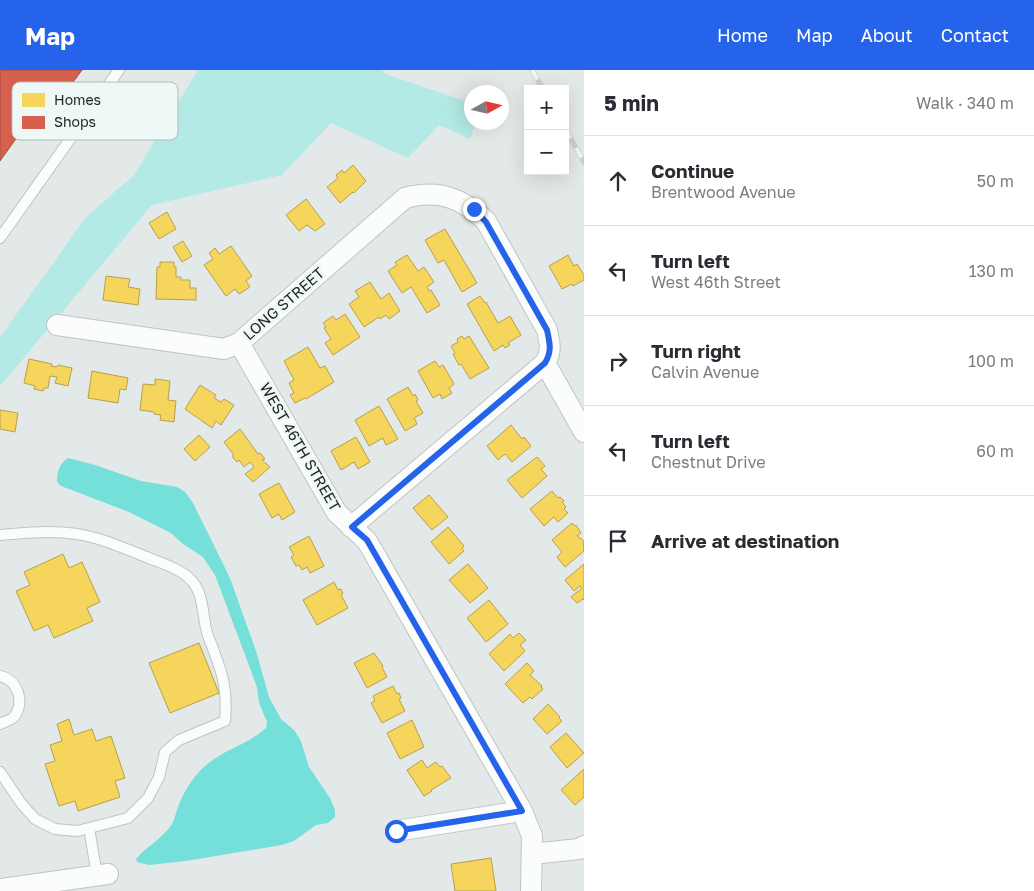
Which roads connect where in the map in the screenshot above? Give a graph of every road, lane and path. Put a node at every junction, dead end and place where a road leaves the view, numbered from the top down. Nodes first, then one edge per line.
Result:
1 (119, 70) edge
2 (110, 82) edge
3 (69, 140) edge
4 (0, 238) edge
5 (57, 325) dead end
6 (239, 342) junction
7 (545, 363) junction
8 (584, 432) edge
9 (352, 527) junction
10 (0, 535) edge
11 (0, 676) edge
12 (0, 724) edge
13 (0, 772) edge
14 (522, 811) junction
15 (89, 828) junction
16 (396, 831) dead end
17 (584, 846) edge
18 (532, 854) junction
19 (102, 874) joint
20 (0, 889) edge
21 (531, 891) edge

1 - 2 lane
3 - 4 lane
5 - 6 street, LONG STREET
6 - 7 street, LONG STREET
6 - 9 street, WEST 46TH STREET
7 - 8 street
7 - 9 street
9 - 14 street, WEST 46TH STREET
10 - 15 lane
11 - 12 lane
13 - 15 lane
14 - 16 street
14 - 18 street, WEST 46TH STREET
15 - 19 lane
17 - 18 street
18 - 21 street, WEST 46TH STREET
19 - 20 street

